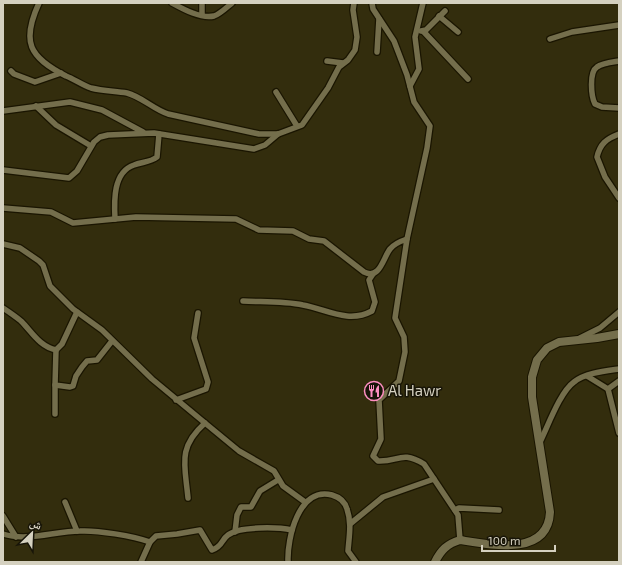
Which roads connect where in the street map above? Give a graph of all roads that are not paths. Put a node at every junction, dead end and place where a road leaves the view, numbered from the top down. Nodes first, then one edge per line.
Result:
1 (39, 3) edge
2 (172, 3) edge
3 (202, 3) edge
4 (232, 3) edge
5 (354, 3) edge
6 (372, 3) edge
7 (423, 3) edge
8 (445, 11) dead end
9 (202, 15) junction
10 (439, 16) junction
11 (379, 19) junction
12 (619, 25) edge
13 (417, 30) junction
14 (423, 31) junction
15 (458, 32) dead end
16 (550, 39) dead end
17 (377, 52) dead end
18 (327, 61) dead end
19 (619, 61) edge
20 (343, 63) junction
21 (11, 71) dead end
22 (62, 73) junction
23 (468, 79) dead end
24 (410, 86) junction
25 (276, 92) dead end
26 (36, 106) junction
27 (619, 108) edge
28 (3, 111) edge
29 (297, 126) junction
30 (145, 133) junction
31 (159, 134) junction
32 (278, 134) junction
33 (619, 134) edge
34 (91, 146) junction
35 (3, 170) edge
36 (619, 198) edge
37 (3, 208) edge
38 (115, 219) junction
39 (407, 239) junction
40 (3, 244) edge
41 (373, 274) junction
42 (243, 301) dead end
43 (3, 308) edge
44 (77, 312) junction
45 (619, 312) edge
46 (198, 313) dead end
47 (619, 334) edge
48 (578, 339) junction
49 (112, 341) junction
50 (56, 350) junction
51 (619, 369) edge
52 (587, 376) junction
53 (619, 381) edge
54 (55, 385) junction
55 (608, 389) junction
56 (176, 400) junction
57 (55, 414) dead end
58 (205, 424) junction
59 (619, 433) edge
60 (538, 444) junction
61 (434, 479) junction
62 (278, 480) junction
63 (188, 498) dead end
64 (65, 502) dead end
65 (305, 502) junction
66 (455, 510) junction
67 (499, 510) dead end
68 (3, 516) edge
69 (350, 524) junction
70 (292, 530) junction
71 (77, 531) junction
72 (235, 532) junction
73 (3, 534) edge
74 (16, 537) junction
75 (460, 540) junction
76 (150, 542) junction
77 (141, 562) edge
78 (288, 562) edge
79 (356, 562) edge
80 (435, 562) edge

1 - 22 street
2 - 9 street
3 - 9 street
4 - 9 street
5 - 20 street
6 - 11 street
7 - 13 street
8 - 10 street
10 - 14 street
10 - 15 street
11 - 17 street
11 - 24 street
12 - 16 street
13 - 14 street
13 - 24 street
14 - 23 street
18 - 20 street
19 - 27 street
20 - 29 street
21 - 22 street
22 - 32 street
24 - 39 street
25 - 29 street
26 - 28 street
26 - 30 street
26 - 34 street
29 - 32 street
30 - 31 street
30 - 34 street
31 - 32 street
31 - 38 street
33 - 36 street
34 - 35 street
37 - 38 street
38 - 41 street
39 - 41 street
39 - 61 street
40 - 44 street
41 - 42 street
43 - 50 street
44 - 49 street
44 - 50 street
45 - 48 street
46 - 56 street
47 - 48 main road
48 - 60 main road
49 - 54 street
49 - 56 street
50 - 54 street
51 - 52 street
52 - 55 street
52 - 60 street
53 - 55 street
54 - 57 street
55 - 59 street
56 - 58 street
58 - 62 street
58 - 63 street
60 - 75 main road
61 - 66 street
61 - 69 street
62 - 65 street
62 - 72 street
64 - 71 street
65 - 69 street
65 - 70 street
66 - 67 street
66 - 75 street
68 - 74 street
69 - 79 street
70 - 72 street
70 - 78 street
71 - 74 street
71 - 76 street
72 - 76 street
73 - 74 street
75 - 80 main road
76 - 77 street

